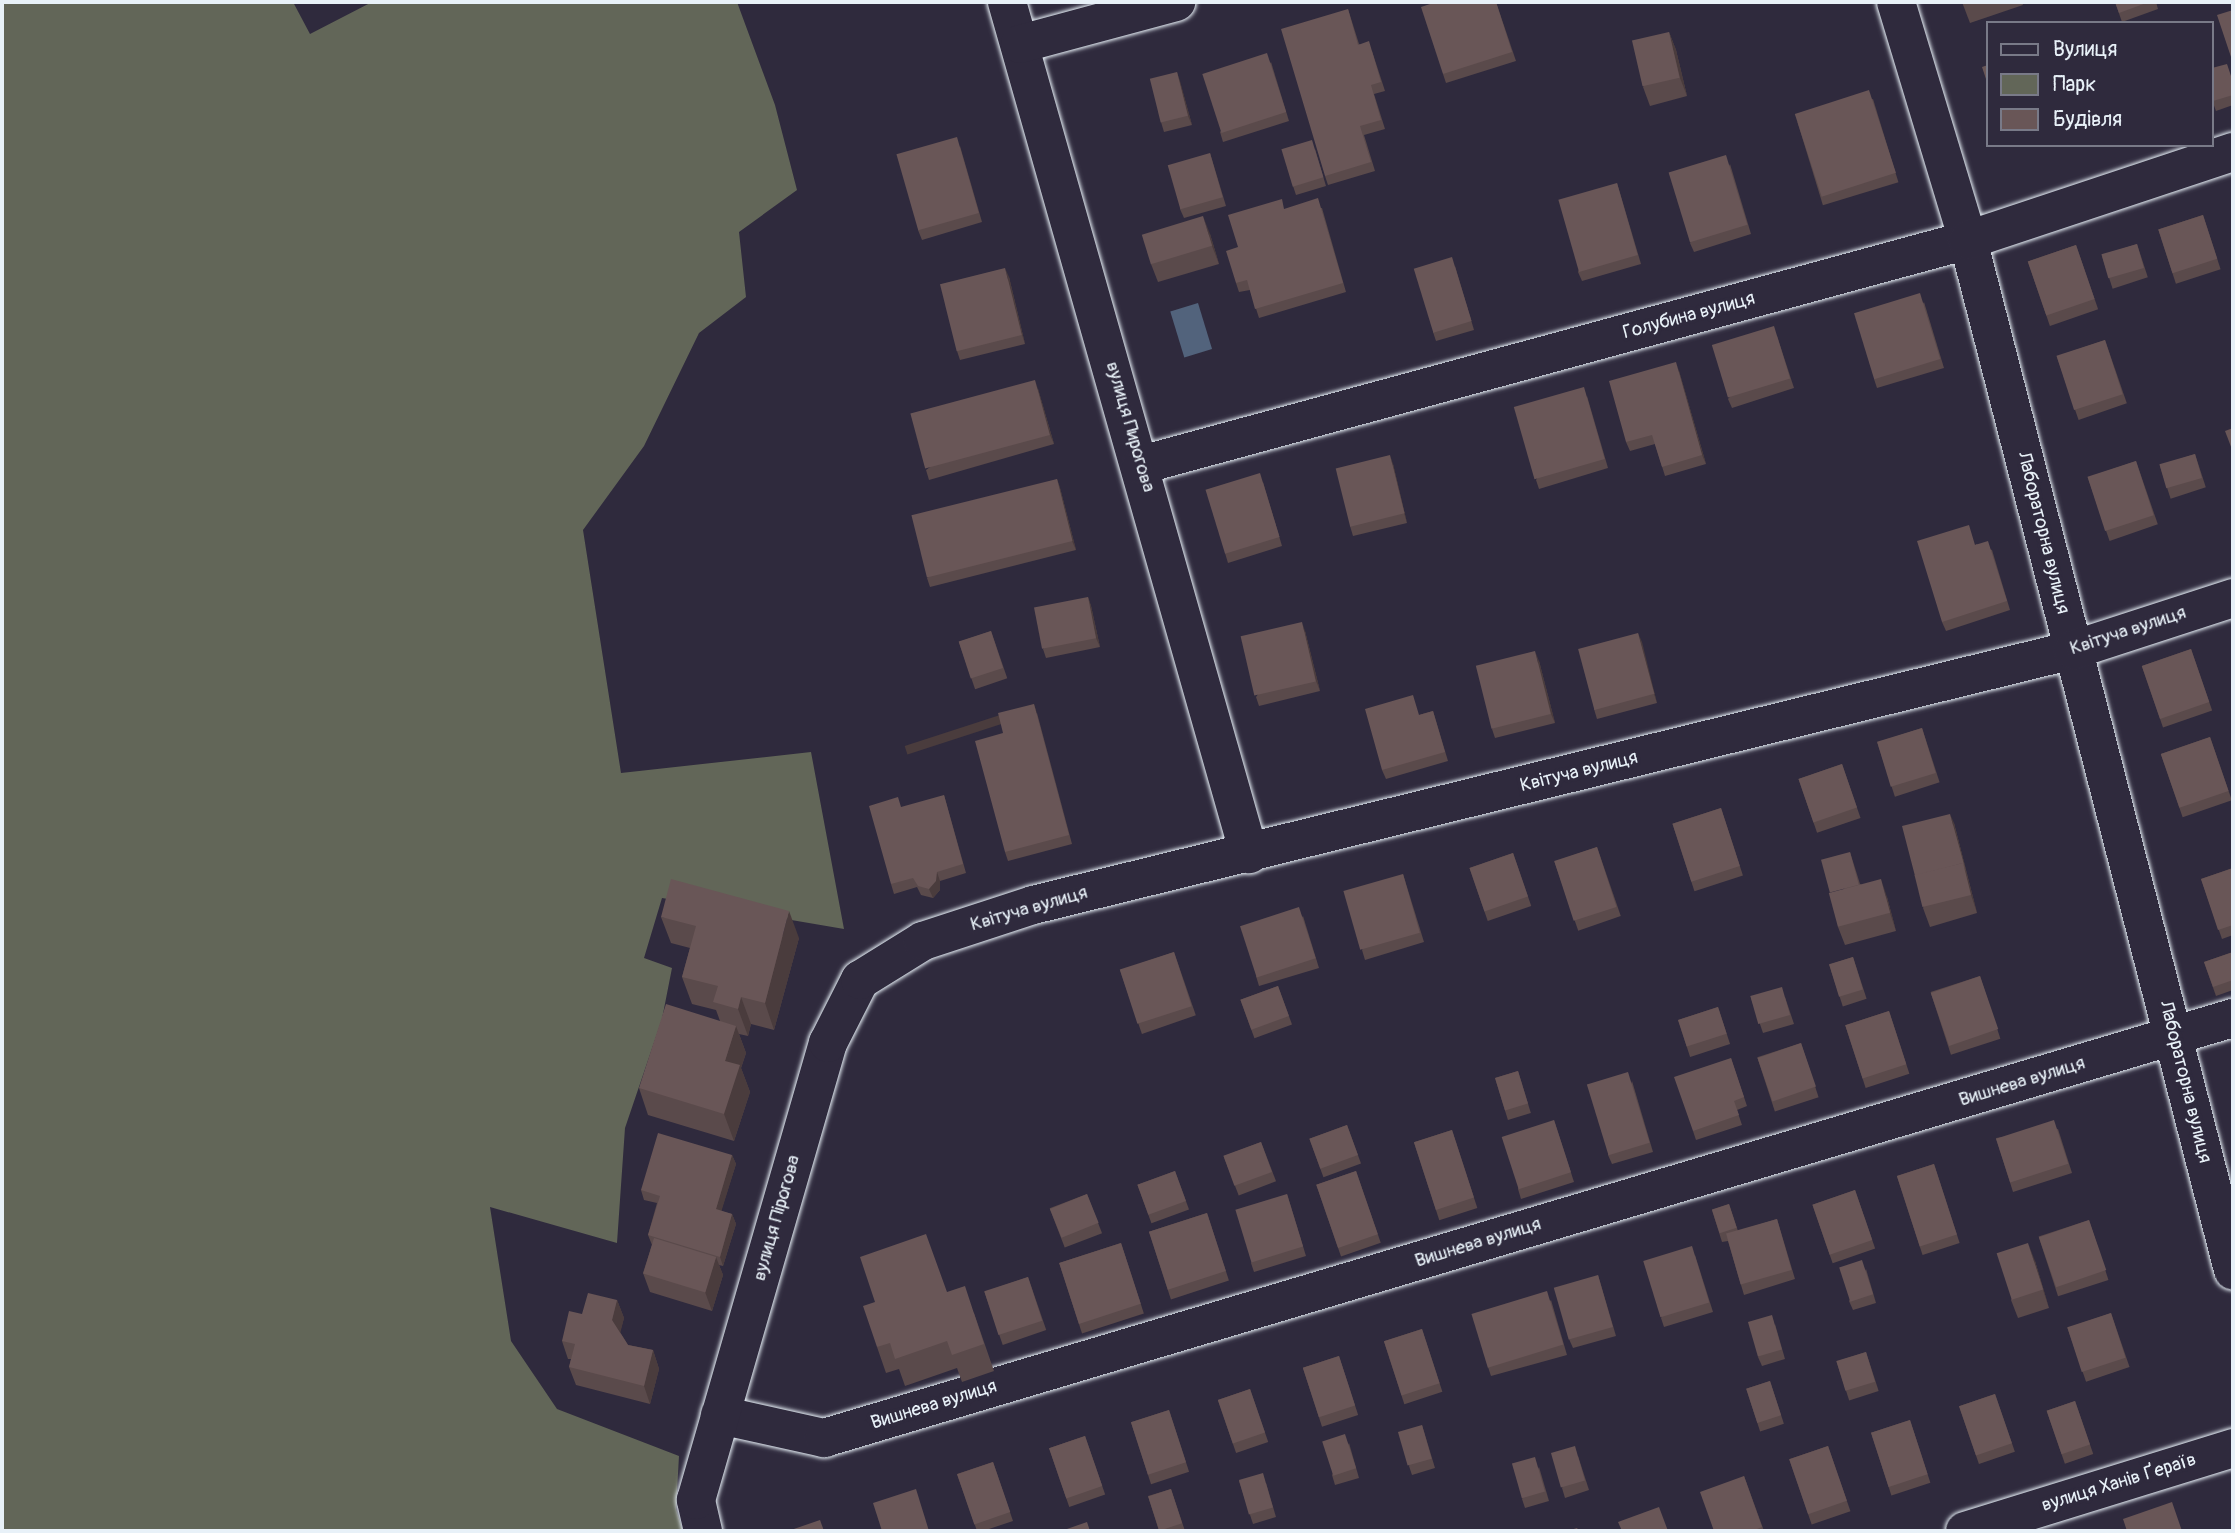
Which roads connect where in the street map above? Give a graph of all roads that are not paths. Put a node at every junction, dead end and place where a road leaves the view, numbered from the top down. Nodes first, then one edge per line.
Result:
1 (1007, 2) edge
2 (1176, 2) edge
3 (1896, 2) edge
4 (1020, 44) junction
5 (2233, 152) edge
6 (1968, 240) junction
7 (1141, 465) junction
8 (2233, 598) edge
9 (2073, 650) junction
10 (1249, 854) junction
11 (923, 942) joint
12 (2233, 1018) edge
13 (2173, 1037) junction
14 (2233, 1270) edge
15 (720, 1415) junction
16 (2233, 1448) edge
17 (704, 1531) edge
18 (1965, 1531) edge

1 - 4 street, вулиця Пирогова
2 - 4 street
3 - 6 street, Лабораторна вулиця
4 - 7 street, вулиця Пирогова
5 - 6 street, Голубина вулиця
6 - 7 street, Голубина вулиця
6 - 9 street, Лабораторна вулиця
7 - 10 street, вулиця Пирогова
8 - 9 street, Квітуча вулиця
9 - 10 street, Квітуча вулиця
9 - 13 street, Лабораторна вулиця
10 - 11 street, Квітуча вулиця
11 - 15 street, вулиця Пірогова
12 - 13 street, Вишнева вулиця
13 - 14 street, Лабораторна вулиця
13 - 15 street, Вишнева вулиця
15 - 17 street, вулиця Пірогова
16 - 18 street, вулиця Ханів Ґераїв

